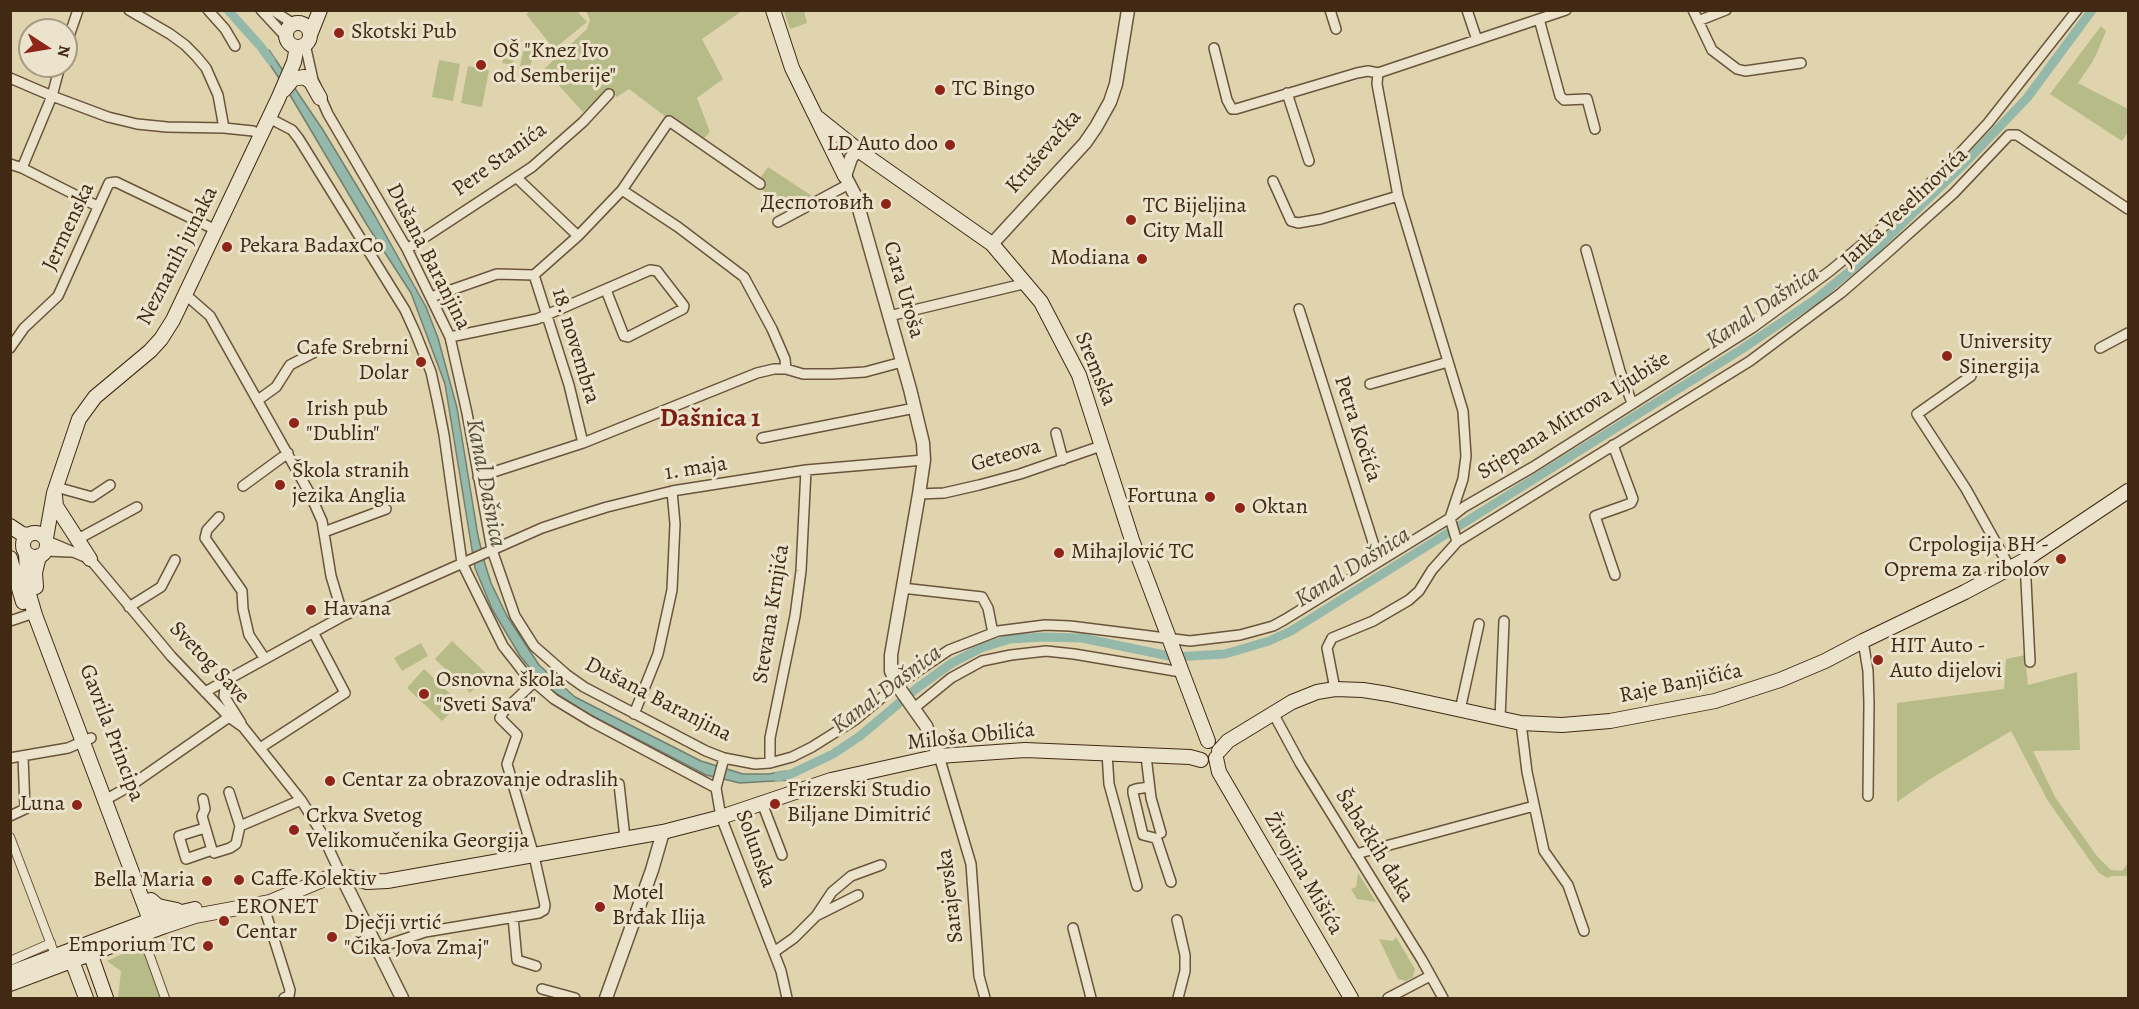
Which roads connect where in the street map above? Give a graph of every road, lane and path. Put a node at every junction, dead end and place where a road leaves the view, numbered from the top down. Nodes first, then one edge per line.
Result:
1 (129, 10) edge
2 (208, 10) edge
3 (261, 10) edge
4 (272, 10) edge
5 (313, 10) edge
6 (320, 10) edge
7 (773, 10) edge
8 (1128, 10) edge
9 (1330, 10) edge
10 (1467, 10) edge
11 (1566, 10) edge
12 (1693, 10) edge
13 (1726, 10) edge
14 (2076, 10) edge
15 (1536, 17) edge
16 (1698, 21) junction
17 (296, 24) junction
18 (1336, 29) dead end
19 (1477, 40) junction
20 (298, 42) junction
21 (235, 46) dead end
22 (1214, 48) dead end
23 (1801, 63) dead end
24 (1378, 73) junction
25 (291, 76) junction
26 (10, 78) edge
27 (57, 78) edge
28 (609, 93) dead end
29 (1287, 93) junction
30 (52, 96) junction
31 (320, 98) junction
32 (268, 118) junction
33 (818, 118) junction
34 (224, 128) junction
35 (1595, 129) dead end
36 (261, 135) junction
37 (858, 150) junction
38 (1309, 161) dead end
39 (10, 164) edge
40 (21, 168) junction
41 (517, 178) junction
42 (847, 180) junction
43 (1273, 181) dead end
44 (760, 184) dead end
45 (622, 190) junction
46 (1398, 196) junction
47 (97, 206) junction
48 (2128, 209) edge
49 (778, 222) dead end
50 (216, 230) junction
51 (578, 236) junction
52 (992, 244) junction
53 (407, 249) junction
54 (1586, 250) dead end
55 (534, 274) junction
56 (1027, 283) junction
57 (606, 290) junction
58 (186, 295) junction
59 (431, 297) junction
60 (1299, 309) dead end
61 (547, 315) junction
62 (889, 316) junction
63 (2128, 333) edge
64 (450, 337) junction
65 (10, 348) edge
66 (2100, 348) dead end
67 (313, 353) dead end
68 (902, 362) junction
69 (1448, 362) junction
70 (786, 369) junction
71 (1971, 376) dead end
72 (1370, 384) dead end
73 (258, 400) junction
74 (1632, 403) junction
75 (915, 408) junction
76 (1056, 433) dead end
77 (762, 438) dead end
78 (583, 443) junction
79 (1613, 445) junction
80 (1101, 446) junction
81 (288, 453) junction
82 (924, 460) junction
83 (1063, 460) junction
84 (806, 470) junction
85 (478, 477) junction
86 (110, 485) dead end
87 (243, 486) dead end
88 (55, 490) junction
89 (672, 491) junction
90 (2128, 491) edge
91 (920, 494) junction
92 (137, 507) dead end
93 (386, 509) dead end
94 (219, 517) dead end
95 (1451, 521) junction
96 (10, 526) edge
97 (324, 532) junction
98 (10, 535) edge
99 (1456, 540) junction
100 (36, 544) junction
101 (82, 550) junction
102 (488, 552) junction
103 (10, 558) edge
104 (175, 560) dead end
105 (2025, 560) junction
106 (1379, 561) junction
107 (464, 562) junction
108 (2010, 568) junction
109 (1616, 575) dead end
110 (902, 588) junction
111 (129, 607) junction
112 (34, 613) junction
113 (342, 616) junction
114 (10, 621) edge
115 (1504, 621) dead end
116 (1479, 624) dead end
117 (313, 632) junction
118 (993, 633) junction
119 (1168, 639) junction
120 (1863, 641) junction
121 (265, 659) junction
122 (2030, 662) dead end
123 (1179, 669) junction
124 (226, 680) junction
125 (533, 682) junction
126 (898, 687) junction
127 (1335, 689) junction
128 (205, 692) junction
129 (913, 708) junction
130 (1460, 710) junction
131 (1273, 713) junction
132 (634, 714) junction
133 (229, 717) junction
134 (1500, 719) junction
135 (1521, 723) junction
136 (243, 727) junction
137 (87, 739) junction
138 (1228, 741) joint
139 (260, 748) junction
140 (1206, 751) junction
141 (1107, 753) junction
142 (23, 756) junction
143 (939, 756) junction
144 (1146, 756) junction
145 (10, 758) edge
146 (723, 760) junction
147 (770, 763) junction
148 (619, 784) dead end
149 (716, 785) junction
150 (1149, 787) junction
151 (229, 792) dead end
152 (1868, 796) dead end
153 (109, 799) junction
154 (203, 799) dead end
155 (301, 800) junction
156 (762, 803) junction
157 (1534, 806) junction
158 (10, 816) edge
159 (721, 817) junction
160 (240, 826) junction
161 (205, 828) junction
162 (663, 832) junction
163 (1161, 833) dead end
164 (10, 837) edge
165 (625, 838) junction
166 (212, 850) junction
167 (1356, 854) junction
168 (782, 855) dead end
169 (534, 856) junction
170 (881, 865) dead end
171 (334, 877) junction
172 (367, 882) junction
173 (1172, 882) dead end
174 (1137, 886) dead end
175 (858, 895) dead end
176 (147, 901) junction
177 (354, 901) junction
178 (263, 904) junction
179 (230, 909) junction
180 (185, 910) junction
181 (816, 916) junction
182 (513, 918) junction
183 (1177, 920) dead end
184 (150, 926) junction
185 (1073, 928) dead end
186 (1584, 931) dead end
187 (88, 948) junction
188 (378, 948) junction
189 (62, 952) junction
190 (774, 952) junction
191 (10, 961) edge
192 (537, 966) dead end
193 (10, 973) edge
194 (1430, 976) junction
195 (10, 984) edge
196 (542, 989) dead end
197 (86, 999) edge
198 (106, 999) edge
199 (165, 999) edge
200 (284, 999) edge
201 (402, 999) edge
202 (575, 999) edge
203 (606, 999) edge
204 (788, 999) edge
205 (985, 999) edge
206 (1091, 999) edge
207 (1178, 999) edge
208 (1351, 999) edge
209 (1388, 999) edge
210 (1443, 999) edge

1 - 34 street
2 - 21 street
3 - 20 street
4 - 17 street
5 - 17 main road
6 - 20 main road
7 - 33 main road
8 - 52 street, Kruševačka
9 - 18 street
10 - 19 street
11 - 15 street
12 - 16 street
13 - 16 street
14 - 74 street, Stjepana Mitrova Ljubiše
15 - 19 street
15 - 35 street
16 - 23 street
17 - 20 main road
19 - 24 street
20 - 25 main road
20 - 31 street, Dušana Baranjina
22 - 29 street
24 - 29 street
24 - 46 street
25 - 31 main road
25 - 32 main road, Neznanih junaka
26 - 30 street
27 - 30 street
28 - 41 street, Pere Stanića
29 - 38 street
30 - 34 street
30 - 40 street
31 - 53 street, Dušana Baranjina
32 - 36 main road, Neznanih junaka
32 - 107 street
33 - 37 main road, Sremska
33 - 42 main road
34 - 36 street
36 - 50 main road, Neznanih junaka
37 - 42 street
37 - 52 main road, Sremska
39 - 40 street
40 - 47 street
41 - 51 street
41 - 53 street, Pere Stanića
42 - 49 street
42 - 62 street, Cara Uroša
43 - 46 street
44 - 45 street, 18. novembra
45 - 51 street, 18. novembra
45 - 70 street
46 - 69 street
47 - 50 street, Jermenska
47 - 65 street, Jermenska
48 - 79 street, Janka Veselinovića
50 - 58 main road, Neznanih junaka
51 - 55 street, 18. novembra
52 - 56 main road, Sremska
53 - 59 street, Dušana Baranjina
54 - 74 street
55 - 59 street
55 - 61 street, 18. novembra
56 - 62 street
56 - 80 main road, Sremska
57 - 57 street
57 - 61 street
58 - 73 street
58 - 88 main road, Neznanih junaka
59 - 64 street, Dušana Baranjina
60 - 106 street, Petra Kočića
61 - 64 street
61 - 78 street, 18. novembra
62 - 68 street, Cara Uroša
63 - 66 street
64 - 85 street, Dušana Baranjina
67 - 73 street
68 - 70 street
68 - 75 street, Cara Uroša
69 - 72 street, Petra Kočića
69 - 95 street
70 - 78 street
71 - 108 street
73 - 81 street
74 - 95 street, Stjepana Mitrova Ljubiše
75 - 77 street
75 - 82 street, Cara Uroša
76 - 83 street
78 - 85 street
79 - 99 street, Janka Veselinovića
79 - 109 street
80 - 83 street, Geteova
80 - 119 main road, Sremska
81 - 87 street
81 - 97 street
82 - 84 street, 1. maja
82 - 91 street, Cara Uroša
83 - 91 street, Geteova
84 - 89 street, 1. maja
84 - 147 street, Stevana Krnjića
85 - 102 street, Dušana Baranjina
86 - 88 street
88 - 100 main road, Neznanih junaka
88 - 101 main road
89 - 102 street, 1. maja
89 - 132 street
90 - 105 main road, Raje Banjičića
91 - 110 street, Cara Uroša
92 - 101 street
93 - 97 street
94 - 121 street
95 - 99 street
95 - 106 street, Stjepana Mitrova Ljubiše
96 - 100 main road
97 - 113 street
98 - 100 main road
99 - 127 street
100 - 101 street
100 - 112 main road
100 - 137 main road, Gavrila Principa
101 - 111 street, Svetog Save
102 - 107 street, 1. maja
102 - 132 street, Dušana Baranjina
103 - 112 main road
104 - 111 street
105 - 108 main road, Raje Banjičića
105 - 122 street
106 - 119 street, Stjepana Mitrova Ljubiše
107 - 113 street, 1. maja
107 - 125 street
108 - 120 main road, Raje Banjičića
110 - 118 street
110 - 126 street, Cara Uroša
111 - 128 street, Svetog Save
112 - 114 street
112 - 137 main road, Gavrila Principa
113 - 117 street, 1. maja
115 - 134 street
116 - 130 street
117 - 121 street, 1. maja
117 - 139 street
118 - 119 street, Stjepana Mitrova Ljubiše
118 - 126 street, Dušana Baranjina
119 - 123 main road, Sremska
120 - 135 main road, Raje Banjičića
120 - 152 street
121 - 124 street, 1. maja
123 - 129 street
123 - 140 main road, Sremska
124 - 128 street, 1. maja
124 - 136 street
125 - 149 street
125 - 169 street
126 - 129 street, Cara Uroša
126 - 147 street, Dušana Baranjina
127 - 130 main road, Raje Banjičića
127 - 131 main road, Raje Banjičića
128 - 133 street, Svetog Save
129 - 143 street, Cara Uroša
130 - 134 main road, Raje Banjičića
131 - 138 main road, Raje Banjičića
131 - 167 street, Šabačkih đaka
132 - 146 street, Dušana Baranjina
133 - 136 street, Svetog Save
133 - 153 street
134 - 135 main road, Raje Banjičića
135 - 157 street
136 - 139 street, Svetog Save
137 - 142 street
137 - 153 main road, Gavrila Principa
138 - 140 main road, Miloša Obilića
139 - 155 street, Svetog Save
140 - 144 main road, Miloša Obilića
140 - 208 main road, Živojina Mišića
141 - 143 main road, Miloša Obilića
141 - 144 main road, Miloša Obilića
141 - 174 street
142 - 145 street
142 - 158 street
143 - 156 main road, Miloša Obilića
143 - 205 street, Sarajevska
144 - 150 street
146 - 147 street, Dušana Baranjina
146 - 149 street, Solunska
148 - 165 street
149 - 159 street, Solunska
150 - 163 street
150 - 173 street
151 - 160 street
153 - 176 main road, Gavrila Principa
154 - 161 street
155 - 160 street
155 - 171 street, Svetog Save
156 - 159 main road, Miloša Obilića
156 - 168 street
157 - 167 street
157 - 186 street
159 - 162 main road, Miloša Obilića
159 - 190 street, Solunska
160 - 166 street
161 - 166 street
161 - 166 street
162 - 165 main road, Miloša Obilića
162 - 203 street
164 - 189 street
165 - 169 main road, Miloša Obilića
167 - 194 street, Šabačkih đaka
169 - 172 main road, Miloša Obilića
169 - 182 street
170 - 181 street
171 - 172 main road, Miloša Obilića
171 - 177 street, Svetog Save
171 - 178 main road
172 - 177 street
175 - 181 street
176 - 180 main road
176 - 184 main road, Gavrila Principa
176 - 184 main road
177 - 188 street, Svetog Save
178 - 179 main road
178 - 200 street
179 - 180 main road
179 - 184 main road
180 - 184 main road
181 - 190 street
182 - 188 street
182 - 192 street
183 - 207 street
184 - 187 main road
184 - 199 street
185 - 206 street
187 - 189 main road
187 - 198 main road
188 - 201 street, Svetog Save
189 - 191 street
189 - 193 main road
189 - 195 main road
189 - 197 main road
190 - 204 street, Solunska
194 - 209 street
194 - 210 street, Šabačkih đaka
196 - 202 street

